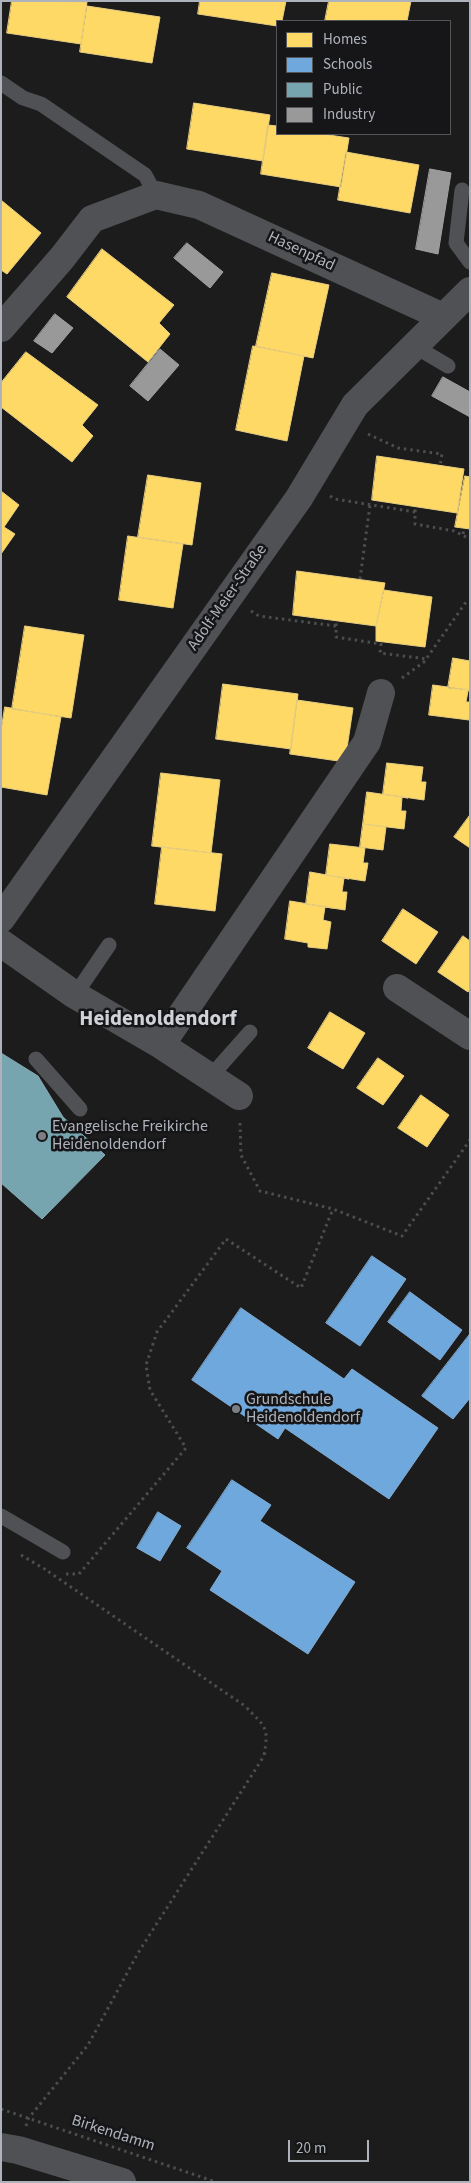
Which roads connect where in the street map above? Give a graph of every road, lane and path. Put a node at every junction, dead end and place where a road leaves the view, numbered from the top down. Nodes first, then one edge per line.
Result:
1 (1, 83) edge
2 (462, 190) dead end
3 (156, 195) junction
4 (470, 262) edge
5 (470, 291) edge
6 (443, 317) junction
7 (1, 328) edge
8 (416, 347) junction
9 (448, 366) dead end
10 (345, 422) junction
11 (440, 466) dead end
12 (309, 482) junction
13 (370, 505) junction
14 (416, 507) dead end
15 (415, 512) junction
16 (464, 528) dead end
17 (463, 534) junction
18 (469, 538) edge
19 (360, 579) dead end
20 (230, 596) junction
21 (470, 603) edge
22 (336, 621) dead end
23 (336, 626) junction
24 (427, 659) junction
25 (381, 693) joint
26 (1, 919) edge
27 (1, 943) edge
28 (109, 945) dead end
29 (398, 988) dead end
30 (75, 995) junction
31 (250, 1032) dead end
32 (470, 1036) edge
33 (161, 1044) junction
34 (36, 1059) dead end
35 (211, 1076) junction
36 (239, 1096) joint
37 (80, 1109) dead end
38 (470, 1140) edge
39 (333, 1209) junction
40 (1, 1516) edge
41 (103, 1546) dead end
42 (63, 1552) dead end
43 (46, 1570) dead end
44 (1, 2108) edge
45 (28, 2119) junction
46 (1, 2147) edge
47 (122, 2182) edge
48 (216, 2182) edge

1 - 3 lane
2 - 4 lane
3 - 6 street, Hasenpfad
3 - 7 street
5 - 6 street, Adolf-Meier-Straße
6 - 8 street, Adolf-Meier-Straße
8 - 9 lane
8 - 10 street, Adolf-Meier-Straße
10 - 11 path
10 - 12 street, Adolf-Meier-Straße
12 - 13 path
12 - 20 street, Adolf-Meier-Straße
13 - 15 path
13 - 19 path
14 - 15 path
15 - 17 path
16 - 17 path
17 - 18 path
20 - 23 path
20 - 26 street, Adolf-Meier-Straße
21 - 24 path
22 - 23 path
23 - 24 path
24 - 25 path
25 - 33 street
27 - 30 street
28 - 30 lane
29 - 32 street
30 - 33 street
31 - 35 lane
33 - 35 street
34 - 37 lane
35 - 36 street
36 - 39 path
38 - 39 path
39 - 41 path
40 - 42 lane
43 - 45 path
44 - 45 path, Birkendamm
45 - 48 path, Birkendamm
46 - 47 street

